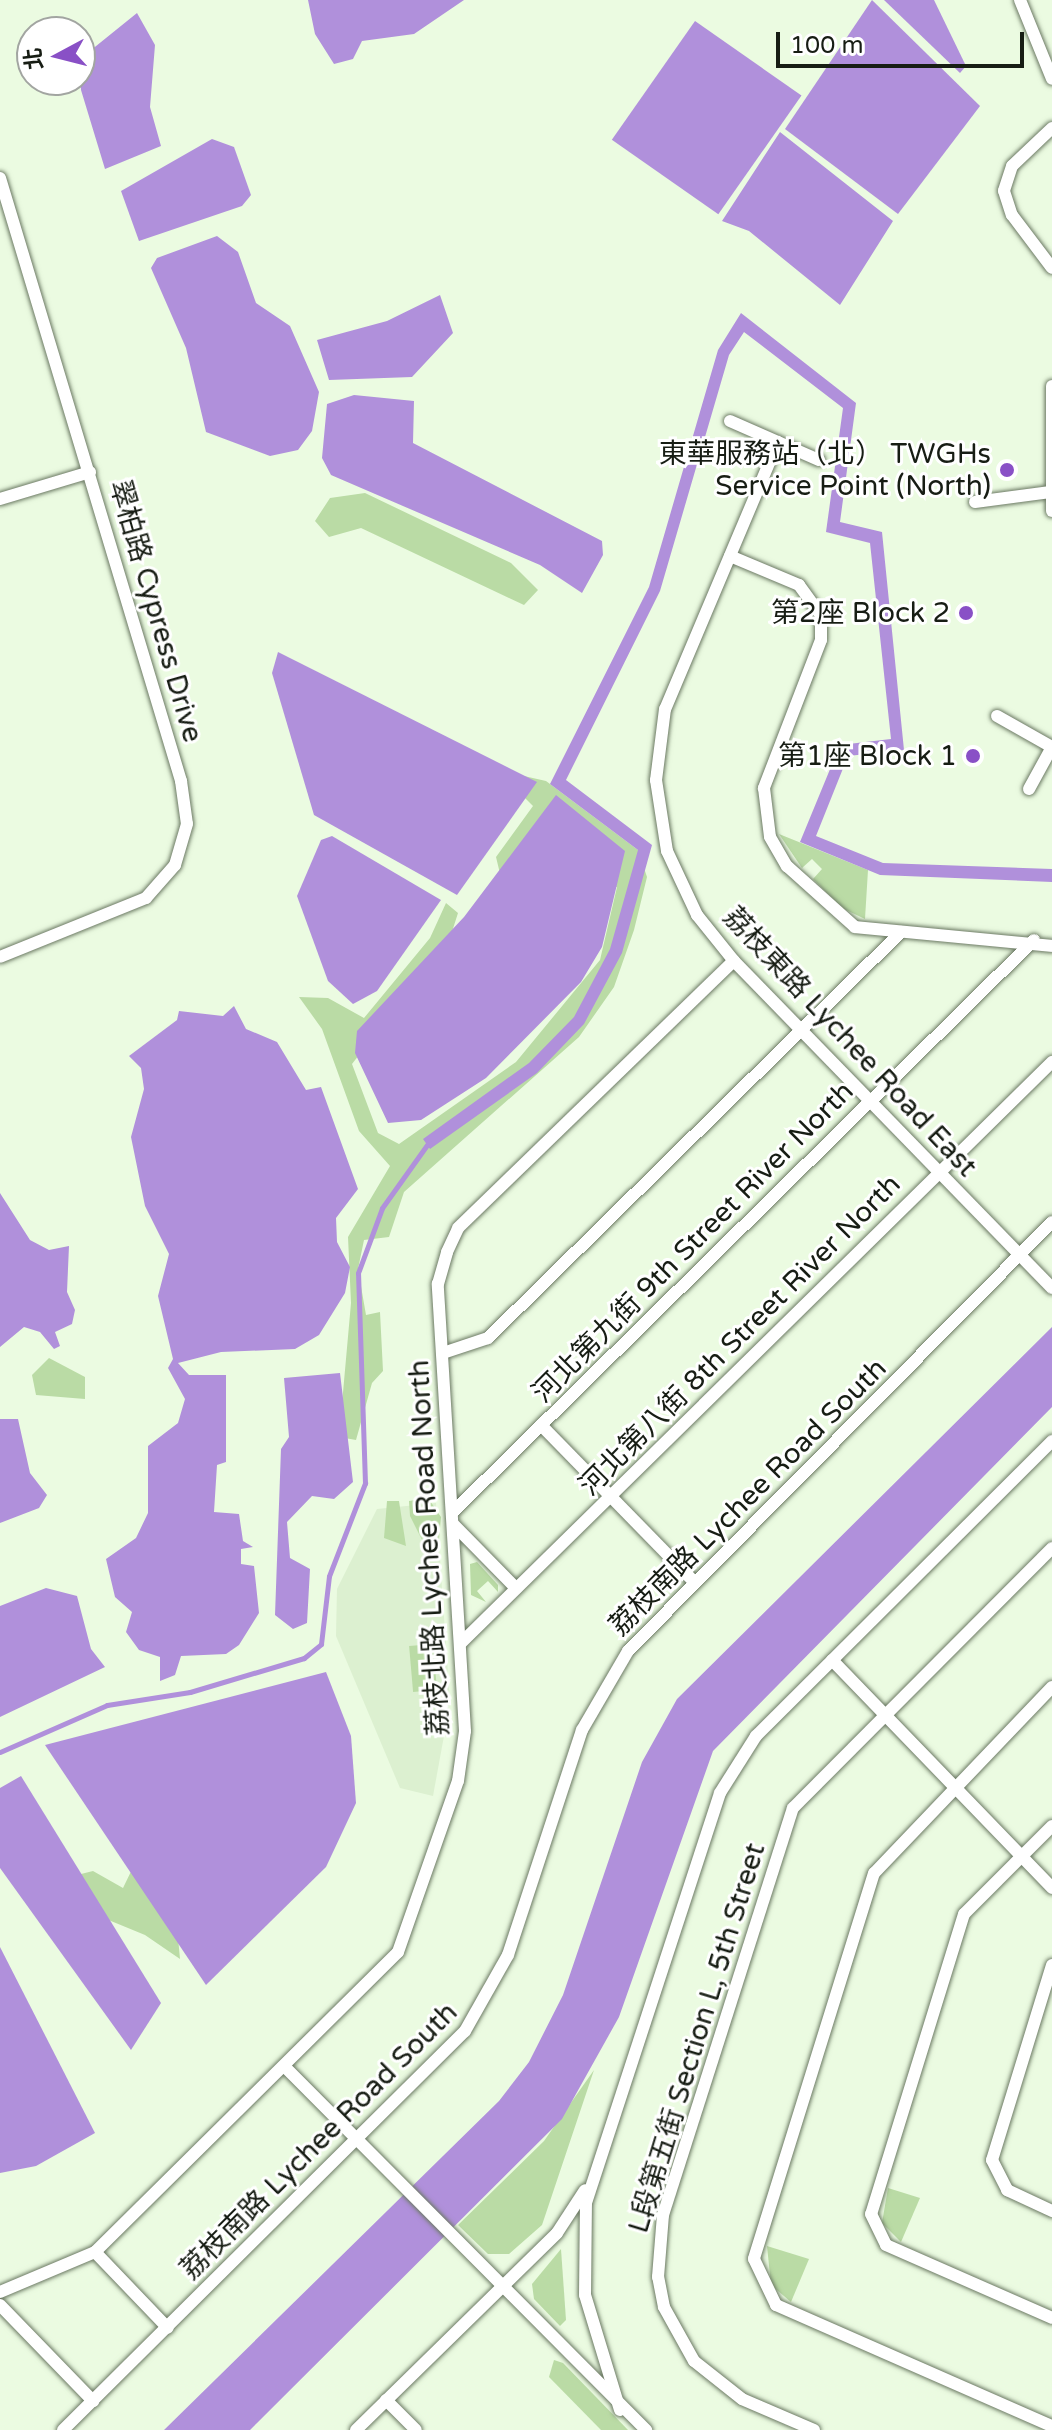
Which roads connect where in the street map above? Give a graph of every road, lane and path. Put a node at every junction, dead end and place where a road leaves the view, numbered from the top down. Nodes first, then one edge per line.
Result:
1 (1020, 0) edge
2 (1052, 79) edge
3 (1052, 128) edge
4 (0, 178) edge
5 (1052, 268) edge
6 (1052, 386) edge
7 (730, 421) dead end
8 (778, 442) junction
9 (819, 460) dead end
10 (90, 472) junction
11 (1050, 492) junction
12 (0, 499) edge
13 (975, 502) dead end
14 (1052, 511) edge
15 (730, 556) junction
16 (997, 716) dead end
17 (1052, 747) edge
18 (1029, 789) dead end
19 (901, 932) junction
20 (1034, 940) junction
21 (1052, 946) edge
22 (0, 957) edge
23 (734, 961) junction
24 (801, 1030) junction
25 (1052, 1062) edge
26 (870, 1101) junction
27 (939, 1172) junction
28 (1052, 1222) edge
29 (1021, 1256) junction
30 (1052, 1288) edge
31 (443, 1353) junction
32 (541, 1425) junction
33 (1052, 1441) edge
34 (610, 1496) junction
35 (453, 1518) junction
36 (1052, 1548) edge
37 (693, 1581) junction
38 (516, 1588) junction
39 (461, 1643) junction
40 (832, 1660) junction
41 (1052, 1687) edge
42 (885, 1715) junction
43 (953, 1785) junction
44 (1052, 1826) edge
45 (1022, 1856) junction
46 (1052, 1888) edge
47 (1052, 1965) edge
48 (286, 2068) junction
49 (359, 2143) junction
50 (591, 2181) junction
51 (1052, 2211) edge
52 (95, 2252) junction
53 (500, 2288) junction
54 (0, 2292) edge
55 (0, 2305) edge
56 (1052, 2318) edge
57 (168, 2328) junction
58 (386, 2400) junction
59 (93, 2401) junction
60 (620, 2410) junction
61 (1052, 2426) edge
62 (63, 2430) edge
63 (356, 2430) edge
64 (416, 2430) edge
65 (646, 2430) edge
66 (814, 2430) edge

1 - 2 street
3 - 5 street
4 - 10 street, 翠柏路 Cypress Drive
6 - 11 street
7 - 8 street
8 - 9 street
8 - 15 street, 荔枝東路 Lychee Road East
10 - 12 street
10 - 22 street, 翠柏路 Cypress Drive
11 - 13 street
11 - 14 street
15 - 19 street
15 - 23 street, 荔枝東路 Lychee Road East
16 - 17 street
17 - 18 street
19 - 20 street
19 - 24 street
20 - 21 street
20 - 26 street, 河北第九街 9th Street River North
23 - 24 street, 荔枝東路 Lychee Road East
23 - 31 street, 荔枝北路 Lychee Road North
24 - 26 street, 荔枝東路 Lychee Road East
24 - 31 street
25 - 27 street, 河北第八街 8th Street River North
26 - 27 street, 荔枝東路 Lychee Road East
26 - 32 street, 河北第九街 9th Street River North
27 - 29 street, 荔枝東路 Lychee Road East
27 - 34 street, 河北第八街 8th Street River North
28 - 29 street, 荔枝南路 Lychee Road South
29 - 30 street, 荔枝東路 Lychee Road East
29 - 37 street, 荔枝南路 Lychee Road South
31 - 35 street, 荔枝北路 Lychee Road North
32 - 34 street
32 - 35 street, 河北第九街 9th Street River North
33 - 40 street
34 - 37 street
34 - 38 street, 河北第八街 8th Street River North
35 - 38 street
35 - 39 street, 荔枝北路 Lychee Road North
36 - 42 street, L段第五街 Section L, 5th Street
37 - 49 street, 荔枝南路 Lychee Road South
38 - 39 street, 河北第八街 8th Street River North
39 - 48 street, 荔枝北路 Lychee Road North
40 - 42 street
40 - 50 street
41 - 43 street
42 - 43 street
42 - 66 street, L段第五街 Section L, 5th Street
43 - 45 street
43 - 61 street
44 - 45 street
45 - 46 street
45 - 56 street
47 - 51 street
48 - 49 street
48 - 52 street, 荔枝北路 Lychee Road North
49 - 53 street
49 - 57 street, 荔枝南路 Lychee Road South
50 - 53 street
50 - 60 street
52 - 54 street, 荔枝北路 Lychee Road North
52 - 57 street
53 - 58 street
53 - 60 street
55 - 59 street
57 - 59 street, 荔枝南路 Lychee Road South
58 - 63 street
58 - 64 street
59 - 62 street, 荔枝南路 Lychee Road South
60 - 65 street

